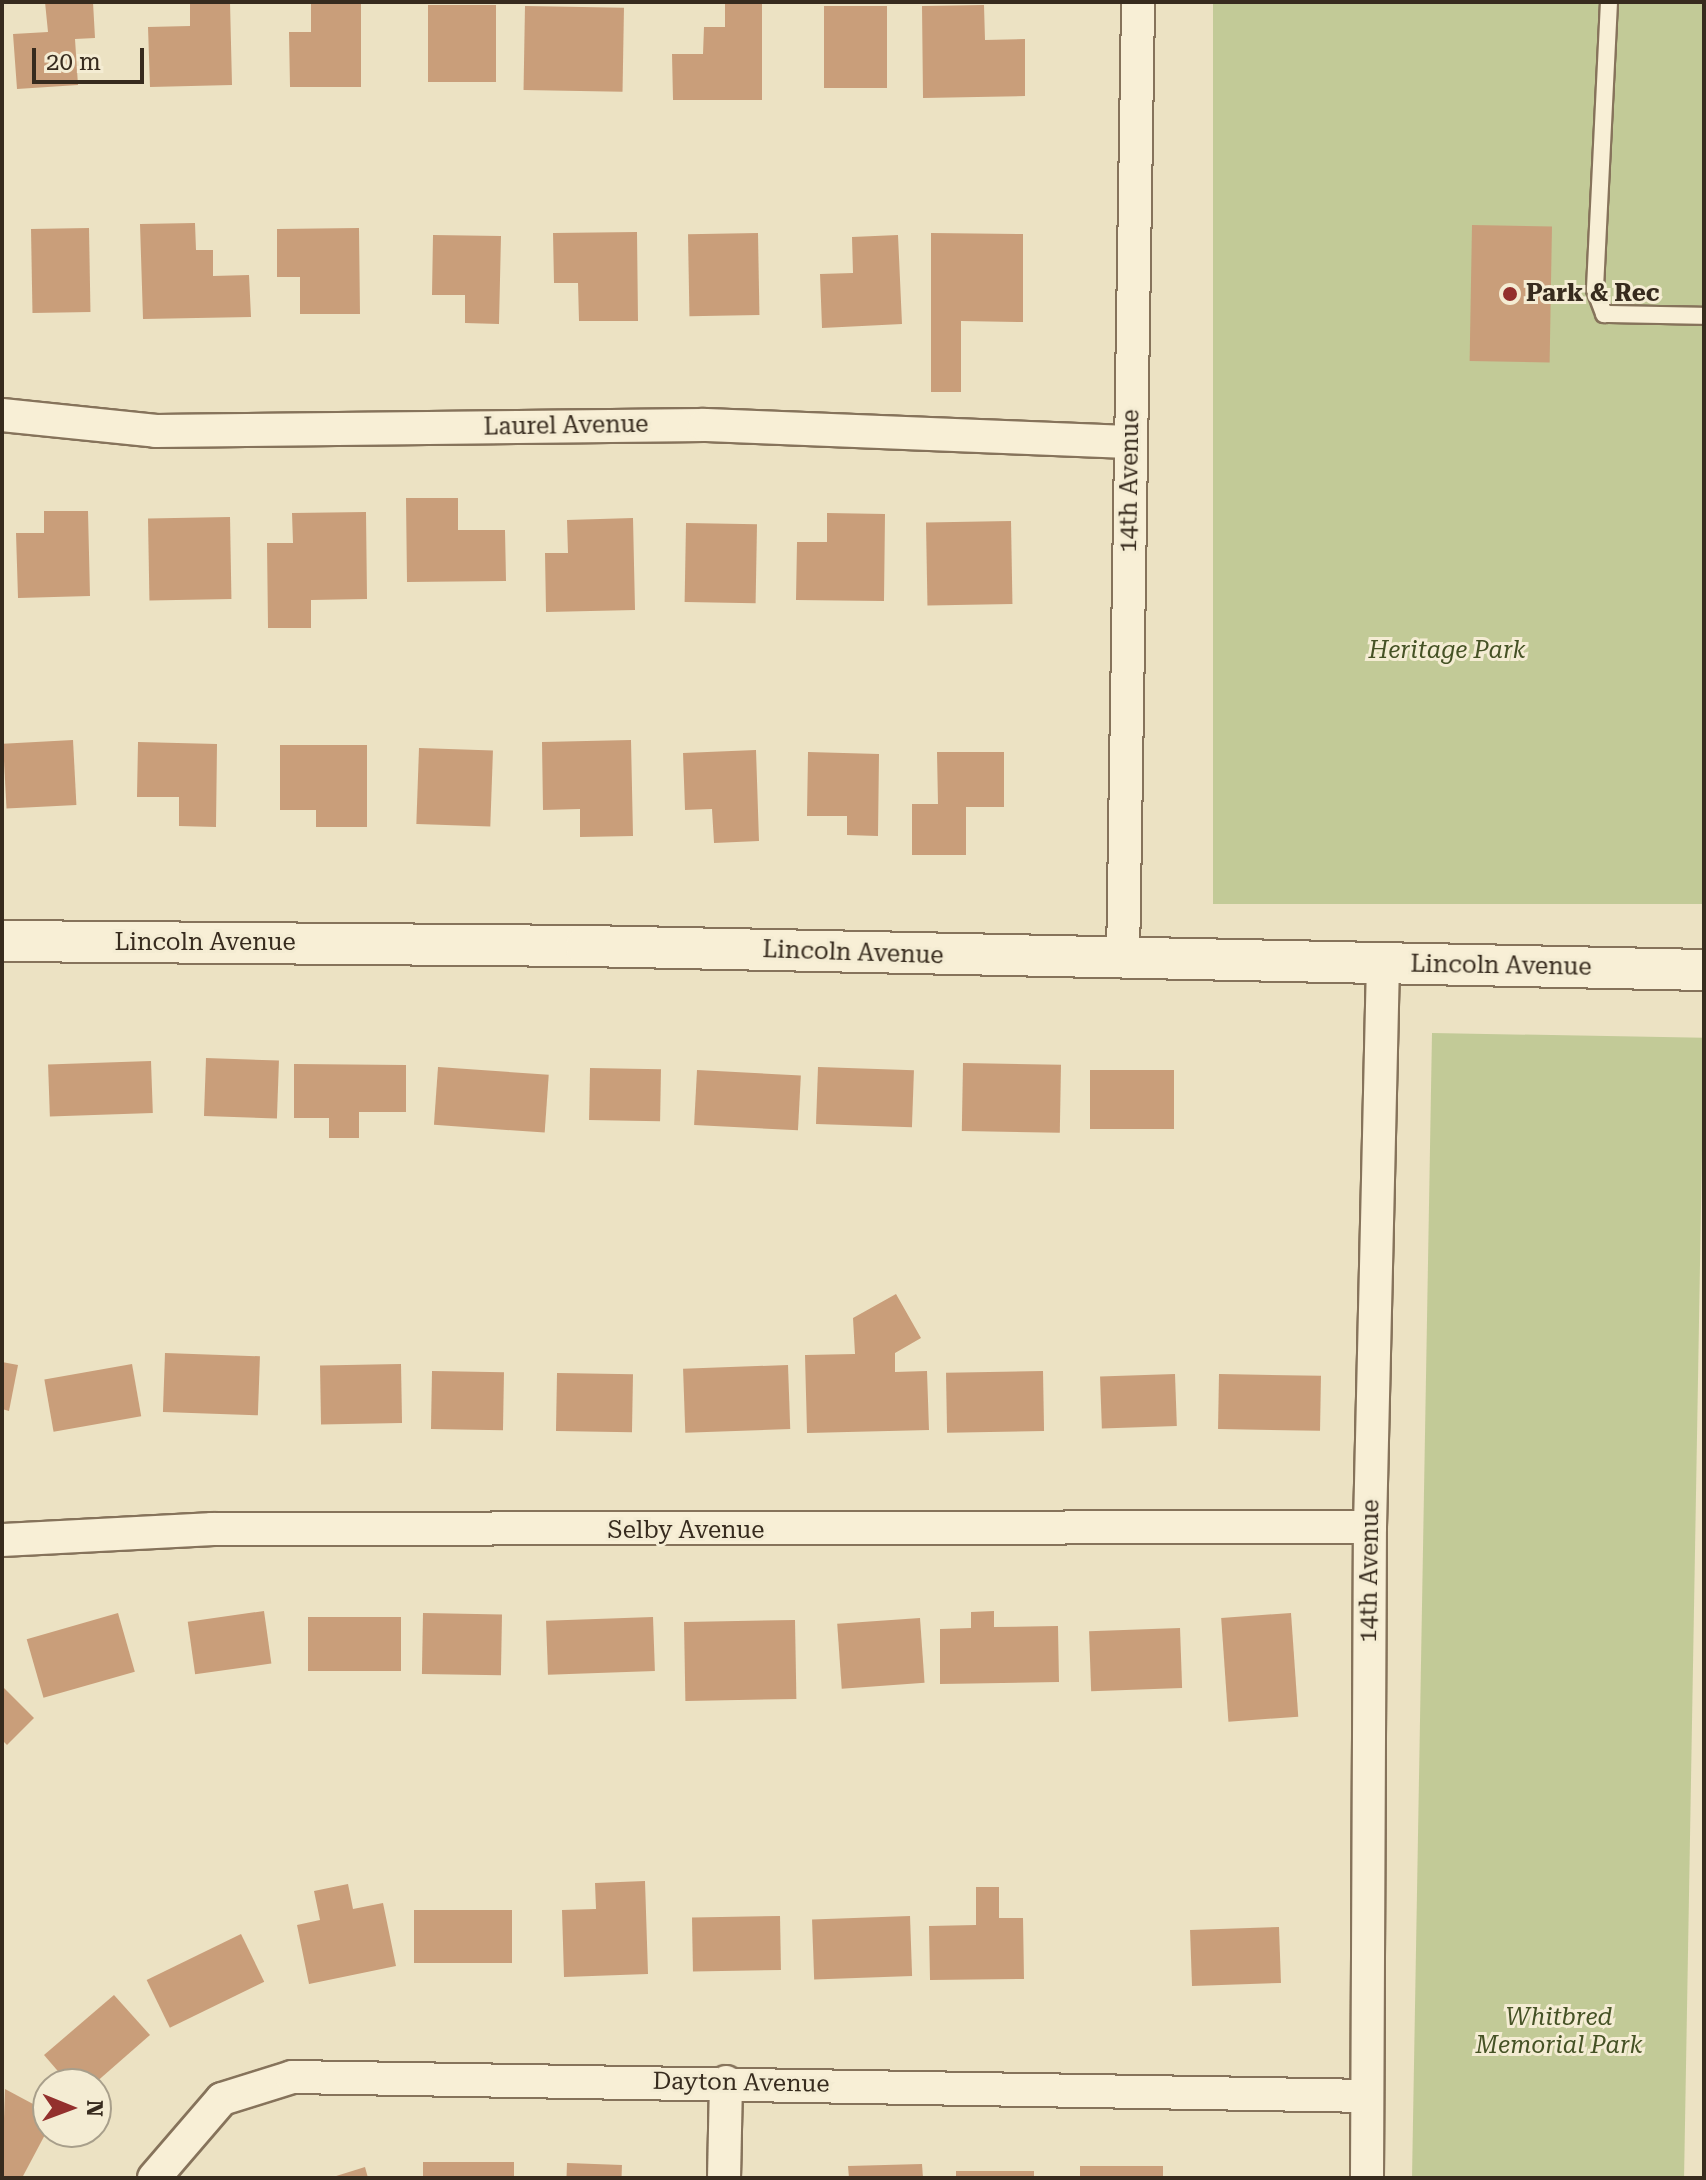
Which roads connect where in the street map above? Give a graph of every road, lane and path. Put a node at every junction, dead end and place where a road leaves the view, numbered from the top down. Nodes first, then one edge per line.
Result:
1 (1138, 2) edge
2 (1609, 2) edge
3 (1704, 316) edge
4 (2, 415) edge
5 (1131, 442) junction
6 (2, 941) edge
7 (1123, 960) junction
8 (1383, 964) junction
9 (1704, 970) edge
10 (1370, 1527) junction
11 (2, 1540) edge
12 (726, 2082) junction
13 (1367, 2096) junction
14 (154, 2178) edge
15 (724, 2178) edge
16 (1367, 2178) edge

1 - 5 street, 14th Avenue
2 - 3 lane
4 - 5 street, Laurel Avenue
5 - 7 street, 14th Avenue
6 - 7 street, Lincoln Avenue
7 - 8 street, Lincoln Avenue
8 - 9 street, Lincoln Avenue
8 - 10 street, 14th Avenue
10 - 11 street, Selby Avenue
10 - 13 street, 14th Avenue
12 - 13 street, Dayton Avenue
12 - 14 street, Dayton Avenue
12 - 15 street
13 - 16 street, 14th Avenue

